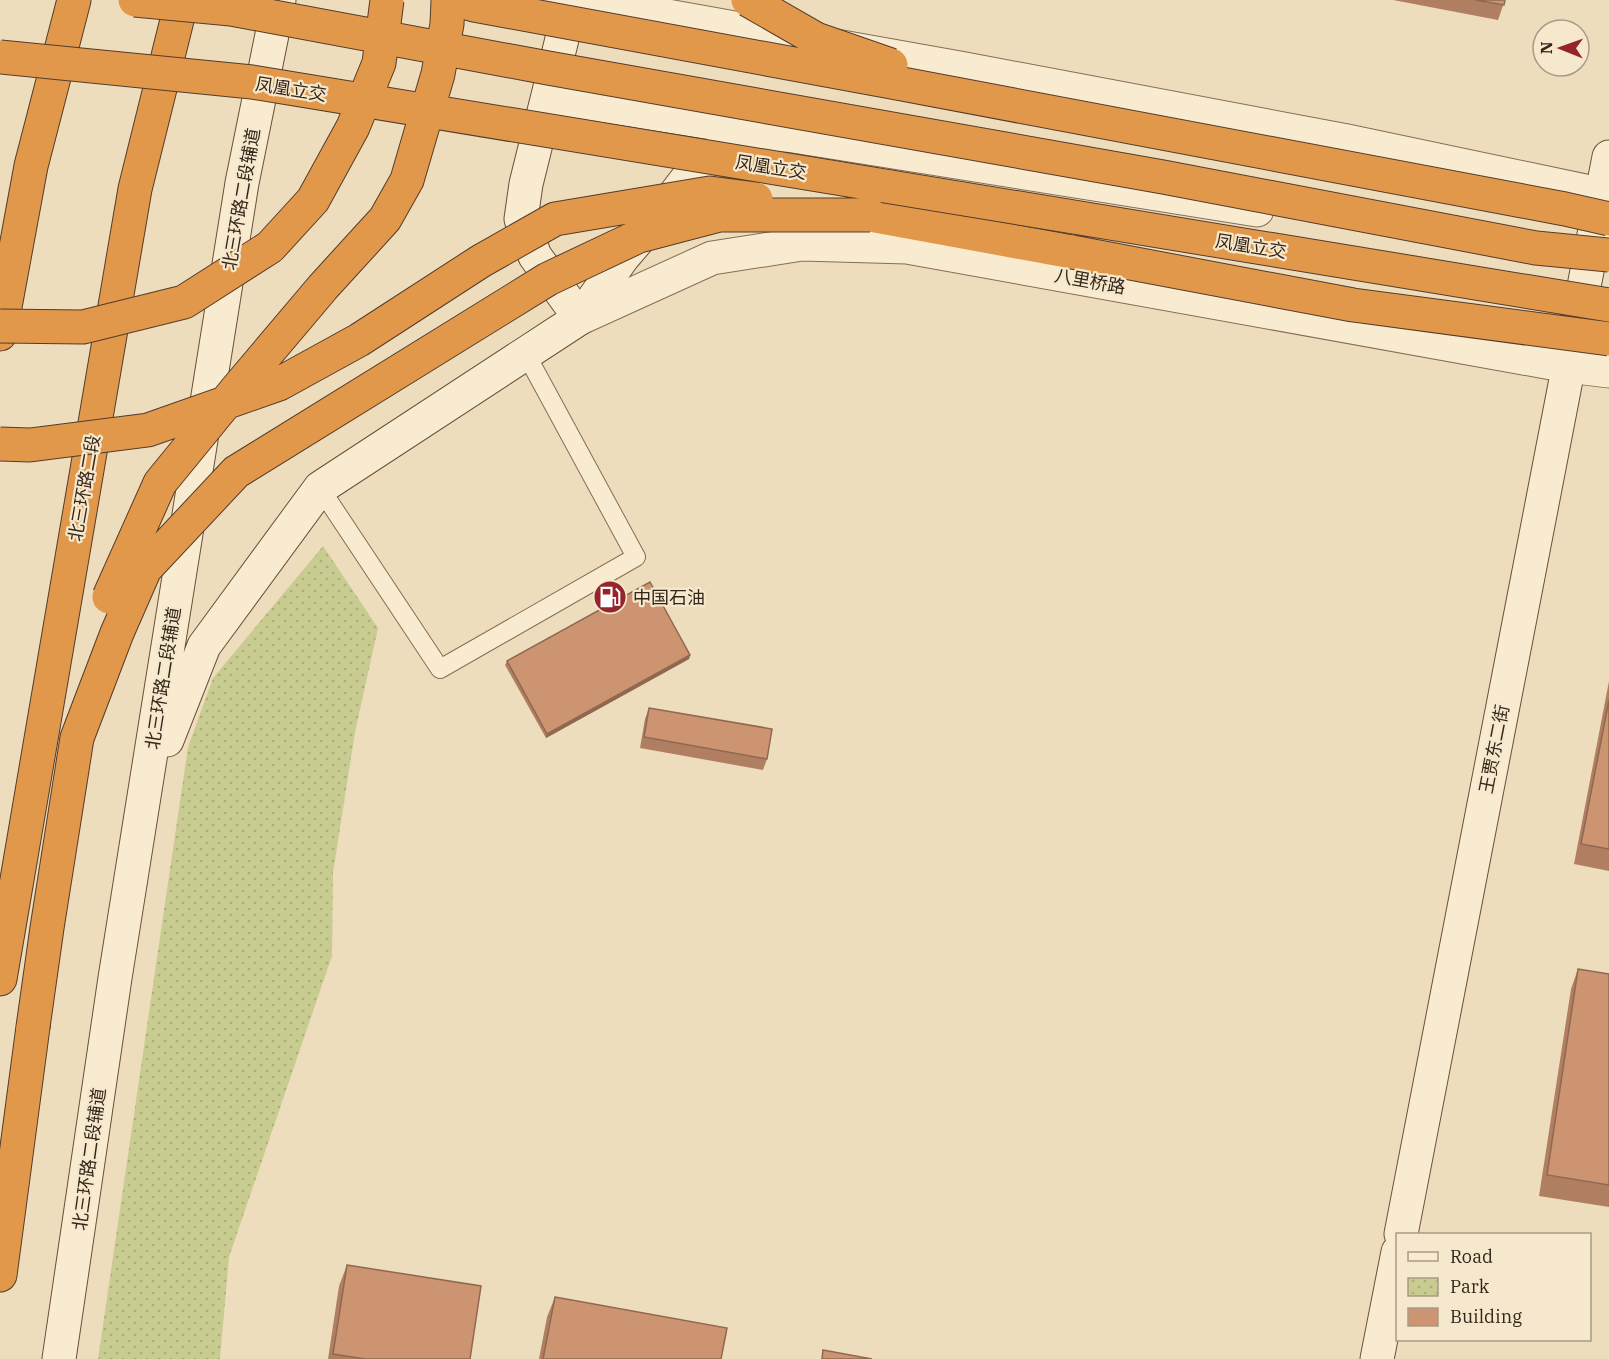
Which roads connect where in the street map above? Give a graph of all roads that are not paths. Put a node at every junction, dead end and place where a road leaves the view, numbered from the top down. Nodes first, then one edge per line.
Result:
1 (74, 0) edge
2 (135, 0) edge
3 (182, 0) edge
4 (279, 0) edge
5 (387, 0) edge
6 (448, 0) edge
7 (458, 0) edge
8 (559, 0) edge
9 (592, 0) edge
10 (748, 0) edge
11 (0, 57) edge
12 (548, 98) junction
13 (998, 102) junction
14 (787, 135) junction
15 (1609, 157) edge
16 (1607, 204) edge
17 (870, 215) junction
18 (0, 251) edge
19 (1602, 261) edge
20 (1609, 305) edge
21 (3, 314) edge
22 (580, 318) junction
23 (0, 334) edge
24 (1609, 339) edge
25 (526, 354) junction
26 (1568, 366) junction
27 (1609, 371) edge
28 (0, 444) edge
29 (320, 488) junction
30 (77, 738) junction
31 (144, 799) junction
32 (0, 979) edge
33 (1401, 1233) edge
34 (1396, 1262) edge
35 (0, 1275) edge
36 (59, 1359) edge
37 (1377, 1359) edge

1 - 21 highway
2 - 19 highway, bridge
3 - 32 highway, 北三环路二段
4 - 31 street, 北三环路二段辅道
5 - 21 highway, bridge
6 - 30 highway, bridge
7 - 13 highway, bridge
8 - 12 street
9 - 16 street
10 - 13 highway, bridge
11 - 20 highway, 凤凰立交, bridge
12 - 14 street
12 - 22 street
13 - 16 highway, bridge
14 - 19 street
14 - 22 street
15 - 16 street, 王贾东二街
16 - 19 street, 王贾东二街
17 - 24 highway, bridge
17 - 28 highway, bridge
17 - 30 highway, bridge
18 - 21 highway
19 - 26 street, 王贾东二街
21 - 23 highway
22 - 25 street
22 - 26 street, 八里桥路
25 - 29 street
25 - 29 lane
26 - 27 street, 八里桥路
26 - 33 street, 王贾东二街
29 - 31 street
30 - 35 highway, bridge
31 - 36 street, 北三环路二段辅道
34 - 37 street

